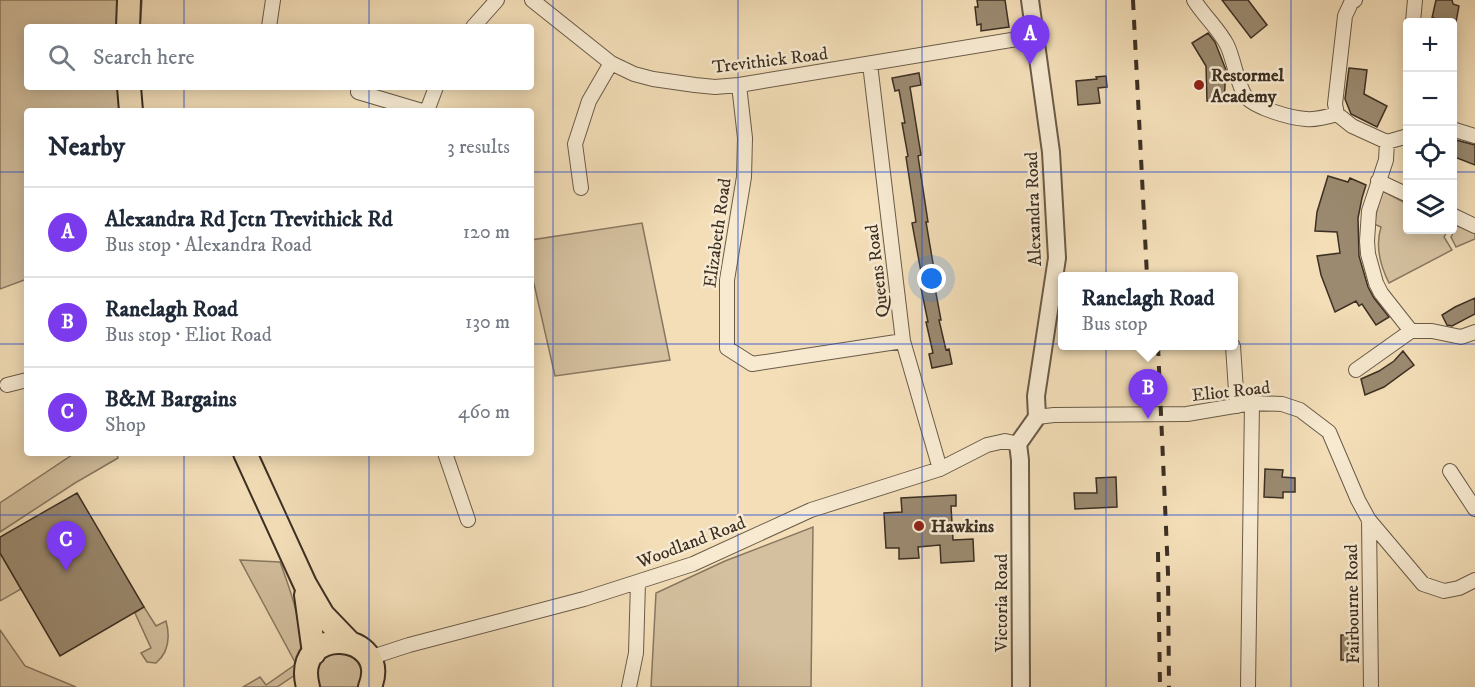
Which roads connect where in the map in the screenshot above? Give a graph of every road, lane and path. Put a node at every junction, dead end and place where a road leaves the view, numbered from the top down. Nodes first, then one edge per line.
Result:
1 (129, 0) edge
2 (273, 0) edge
3 (496, 0) edge
4 (532, 0) edge
5 (1030, 0) edge
6 (1194, 0) edge
7 (1415, 0) edge
8 (1351, 1) edge
9 (1413, 18) edge
10 (128, 24) edge
11 (269, 24) edge
12 (476, 24) edge
13 (1035, 36) junction
14 (611, 63) junction
15 (870, 64) junction
16 (739, 85) junction
17 (129, 90) edge
18 (435, 90) edge
19 (358, 92) dead end
20 (131, 108) edge
21 (412, 108) edge
22 (428, 108) edge
23 (1337, 114) junction
24 (1457, 131) edge
25 (1475, 136) edge
26 (1403, 137) edge
27 (1387, 142) junction
28 (1378, 181) junction
29 (581, 188) dead end
30 (1403, 193) edge
31 (1457, 217) edge
32 (1475, 226) edge
33 (1411, 332) junction
34 (1475, 332) edge
35 (903, 341) junction
36 (1233, 350) edge
37 (1356, 370) dead end
38 (24, 381) edge
39 (7, 385) dead end
40 (1252, 403) junction
41 (1237, 406) junction
42 (1037, 417) junction
43 (1018, 444) junction
44 (246, 456) edge
45 (446, 456) edge
46 (940, 469) junction
47 (1450, 471) dead end
48 (1475, 509) edge
49 (468, 520) dead end
50 (1369, 520) junction
51 (1475, 580) edge
52 (638, 582) junction
53 (305, 584) junction
54 (349, 642) junction
55 (314, 652) junction
56 (369, 657) junction
57 (308, 687) edge
58 (370, 687) edge
59 (628, 687) edge
60 (1021, 687) edge
61 (1248, 687) edge
62 (1371, 687) edge

1 - 10 highway
2 - 11 street
3 - 12 street
4 - 14 street, Trevithick Road
5 - 13 street, Alexandra Road
6 - 23 street
7 - 9 street
8 - 23 street
13 - 15 street, Trevithick Road
13 - 42 street, Alexandra Road
14 - 16 street, Trevithick Road
14 - 29 street
15 - 16 street, Trevithick Road
15 - 35 street, Queens Road
16 - 35 street, Elizabeth Road
17 - 20 highway
18 - 22 street
19 - 21 street
23 - 27 street
24 - 25 street
26 - 27 street
27 - 28 street
28 - 30 street
28 - 33 street
31 - 32 street
33 - 34 street
33 - 37 street
35 - 46 street, Queens Road
36 - 41 street
38 - 39 street
40 - 41 street, Eliot Road
40 - 50 street, Eliot Road
40 - 61 street
41 - 42 street, Eliot Road
42 - 43 street
43 - 46 street, Woodland Road
43 - 60 street, Victoria Road
44 - 53 highway
45 - 49 street
46 - 52 street, Woodland Road
47 - 48 street
50 - 51 street, Eliot Road
50 - 62 street, Fairbourne Road
52 - 56 street, Woodland Road
52 - 59 street
53 - 54 highway
53 - 55 highway
54 - 55 highway
54 - 56 highway
55 - 57 highway
56 - 58 highway

